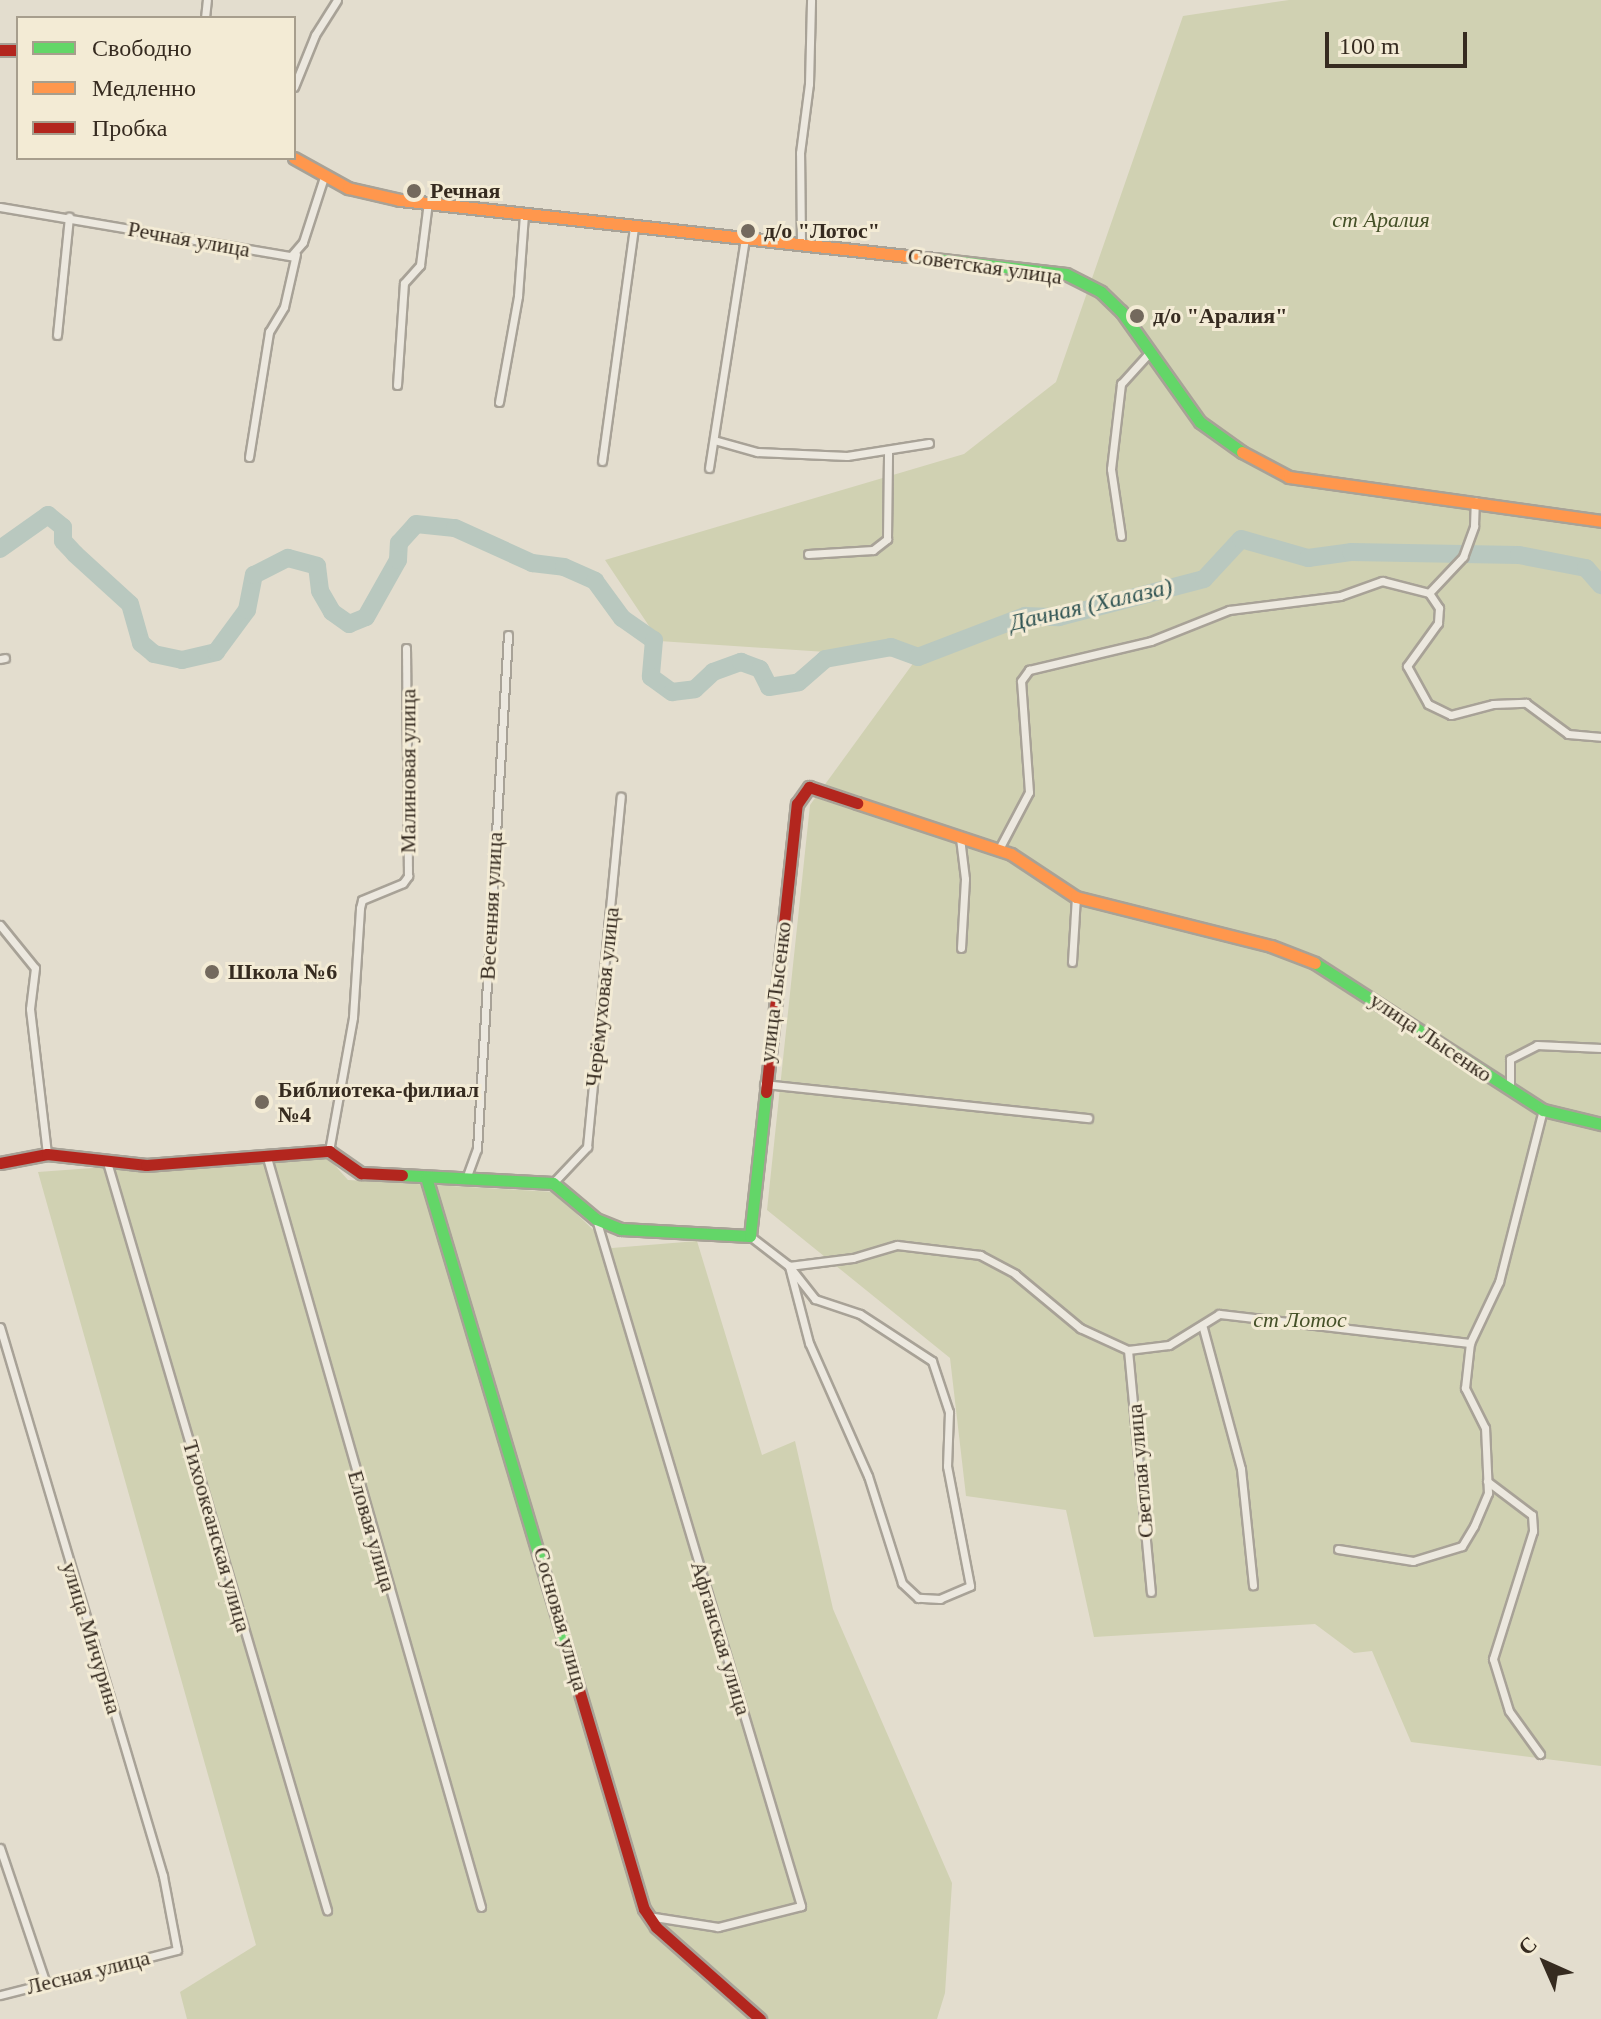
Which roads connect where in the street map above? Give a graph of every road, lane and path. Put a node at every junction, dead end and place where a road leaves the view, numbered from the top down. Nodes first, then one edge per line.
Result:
1 (337, 0) edge
2 (811, 0) edge
3 (296, 82) edge
4 (296, 159) edge
5 (324, 177) junction
6 (428, 201) junction
7 (0, 207) edge
8 (524, 214) junction
9 (69, 217) junction
10 (634, 227) junction
11 (745, 239) junction
12 (801, 243) junction
13 (296, 254) junction
14 (57, 335) dead end
15 (1149, 353) junction
16 (397, 385) dead end
17 (499, 402) dead end
18 (714, 440) junction
19 (929, 443) dead end
20 (888, 453) junction
21 (249, 457) dead end
22 (602, 461) dead end
23 (709, 468) dead end
24 (1475, 501) junction
25 (1601, 521) edge
26 (1121, 536) dead end
27 (808, 554) dead end
28 (1429, 593) junction
29 (508, 635) dead end
30 (406, 648) dead end
31 (1601, 737) edge
32 (621, 797) dead end
33 (960, 838) junction
34 (999, 849) junction
35 (1076, 897) junction
36 (0, 925) edge
37 (961, 948) dead end
38 (1072, 962) dead end
39 (1601, 1048) edge
40 (764, 1084) junction
41 (1510, 1089) junction
42 (1543, 1110) junction
43 (1088, 1118) dead end
44 (1601, 1124) edge
45 (329, 1151) junction
46 (47, 1154) junction
47 (266, 1154) junction
48 (107, 1162) junction
49 (0, 1163) edge
50 (467, 1176) junction
51 (426, 1177) junction
52 (553, 1183) junction
53 (596, 1219) junction
54 (750, 1236) junction
55 (789, 1266) junction
56 (0, 1327) edge
57 (1203, 1328) junction
58 (1470, 1343) junction
59 (1128, 1350) junction
60 (1487, 1481) junction
61 (1338, 1549) dead end
62 (1253, 1585) dead end
63 (1151, 1592) dead end
64 (1540, 1754) dead end
65 (0, 1848) edge
66 (481, 1907) dead end
67 (327, 1910) dead end
68 (647, 1916) junction
69 (177, 1950) joint
70 (45, 1981) junction
71 (0, 1995) edge
72 (760, 2019) edge

1 - 3 street
2 - 12 street
4 - 5 street, Советская улица
5 - 6 street, Советская улица
5 - 13 street
6 - 8 street, Советская улица
6 - 16 street
7 - 9 street, Речная улица
8 - 10 street, Советская улица
8 - 17 street
9 - 13 street, Речная улица
9 - 14 street
10 - 11 street, Советская улица
10 - 22 street
11 - 12 street, Советская улица
11 - 18 street
12 - 15 street, Советская улица
13 - 21 street
15 - 24 street, Советская улица
15 - 26 street
18 - 20 street
18 - 23 street
19 - 20 street
20 - 27 street
24 - 25 street, Советская улица
24 - 28 street
28 - 31 street
28 - 34 street
29 - 50 street, Весенняя улица
30 - 45 street, Малиновая улица
32 - 52 street, Черёмуховая улица
33 - 34 street, улица Лысенко
33 - 37 street
33 - 40 street, улица Лысенко
34 - 35 street, улица Лысенко
35 - 38 street
35 - 41 street, улица Лысенко
36 - 46 street
39 - 41 street
40 - 43 street
40 - 54 street, улица Лысенко
41 - 42 street, улица Лысенко
42 - 44 street, улица Лысенко
42 - 58 street
45 - 47 street
45 - 51 street
46 - 48 street
46 - 49 street
47 - 48 street
47 - 66 street, Еловая улица
48 - 67 street, Тихоокеанская улица
50 - 51 street
50 - 52 street
51 - 68 street, Сосновая улица
52 - 53 street
53 - 54 street
53 - 68 street, Афганская улица
54 - 55 street
55 - 55 street
55 - 59 street
56 - 69 street, улица Мичурина
57 - 58 street
57 - 59 street
57 - 62 street
58 - 60 street
59 - 63 street, Светлая улица
60 - 61 street
60 - 64 street
65 - 70 street
68 - 72 street
69 - 70 street, Лесная улица
70 - 71 street, Лесная улица

